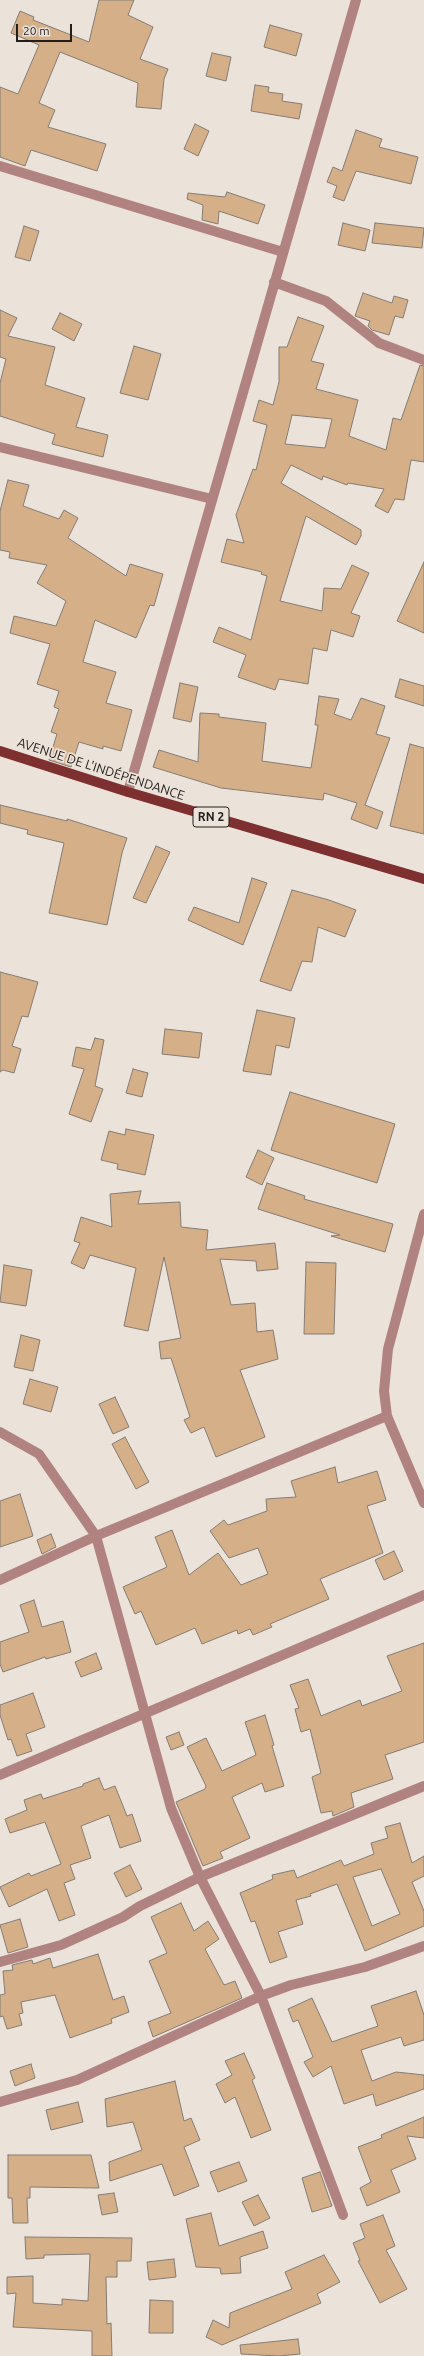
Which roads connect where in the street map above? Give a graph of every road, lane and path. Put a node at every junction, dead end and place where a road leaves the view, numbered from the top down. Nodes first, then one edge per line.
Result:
1 (356, 0) edge
2 (0, 166) edge
3 (282, 252) junction
4 (274, 282) junction
5 (424, 360) edge
6 (0, 447) edge
7 (212, 499) junction
8 (0, 750) edge
9 (128, 792) junction
10 (424, 879) edge
11 (424, 1214) edge
12 (387, 1416) junction
13 (0, 1432) edge
14 (424, 1503) edge
15 (96, 1536) junction
16 (0, 1580) edge
17 (424, 1595) edge
18 (144, 1714) junction
19 (0, 1775) edge
20 (424, 1786) edge
21 (200, 1877) junction
22 (424, 1946) edge
23 (0, 1962) edge
24 (261, 1996) junction
25 (0, 2102) edge
26 (342, 2215) dead end

1 - 3 street
2 - 3 street
3 - 4 street
4 - 5 street
4 - 7 street
6 - 7 street
7 - 9 street
8 - 9 main road, AVENUE DE L'INDÉPENDANCE / RN 2
9 - 10 main road, AVENUE DE L'INDÉPENDANCE / RN 2
11 - 12 street
12 - 14 street
12 - 15 street
13 - 15 street
15 - 16 street
15 - 18 street
17 - 18 street
18 - 19 street
18 - 21 street
20 - 21 street
21 - 23 street
21 - 24 street
22 - 24 street
24 - 25 street
24 - 26 street

